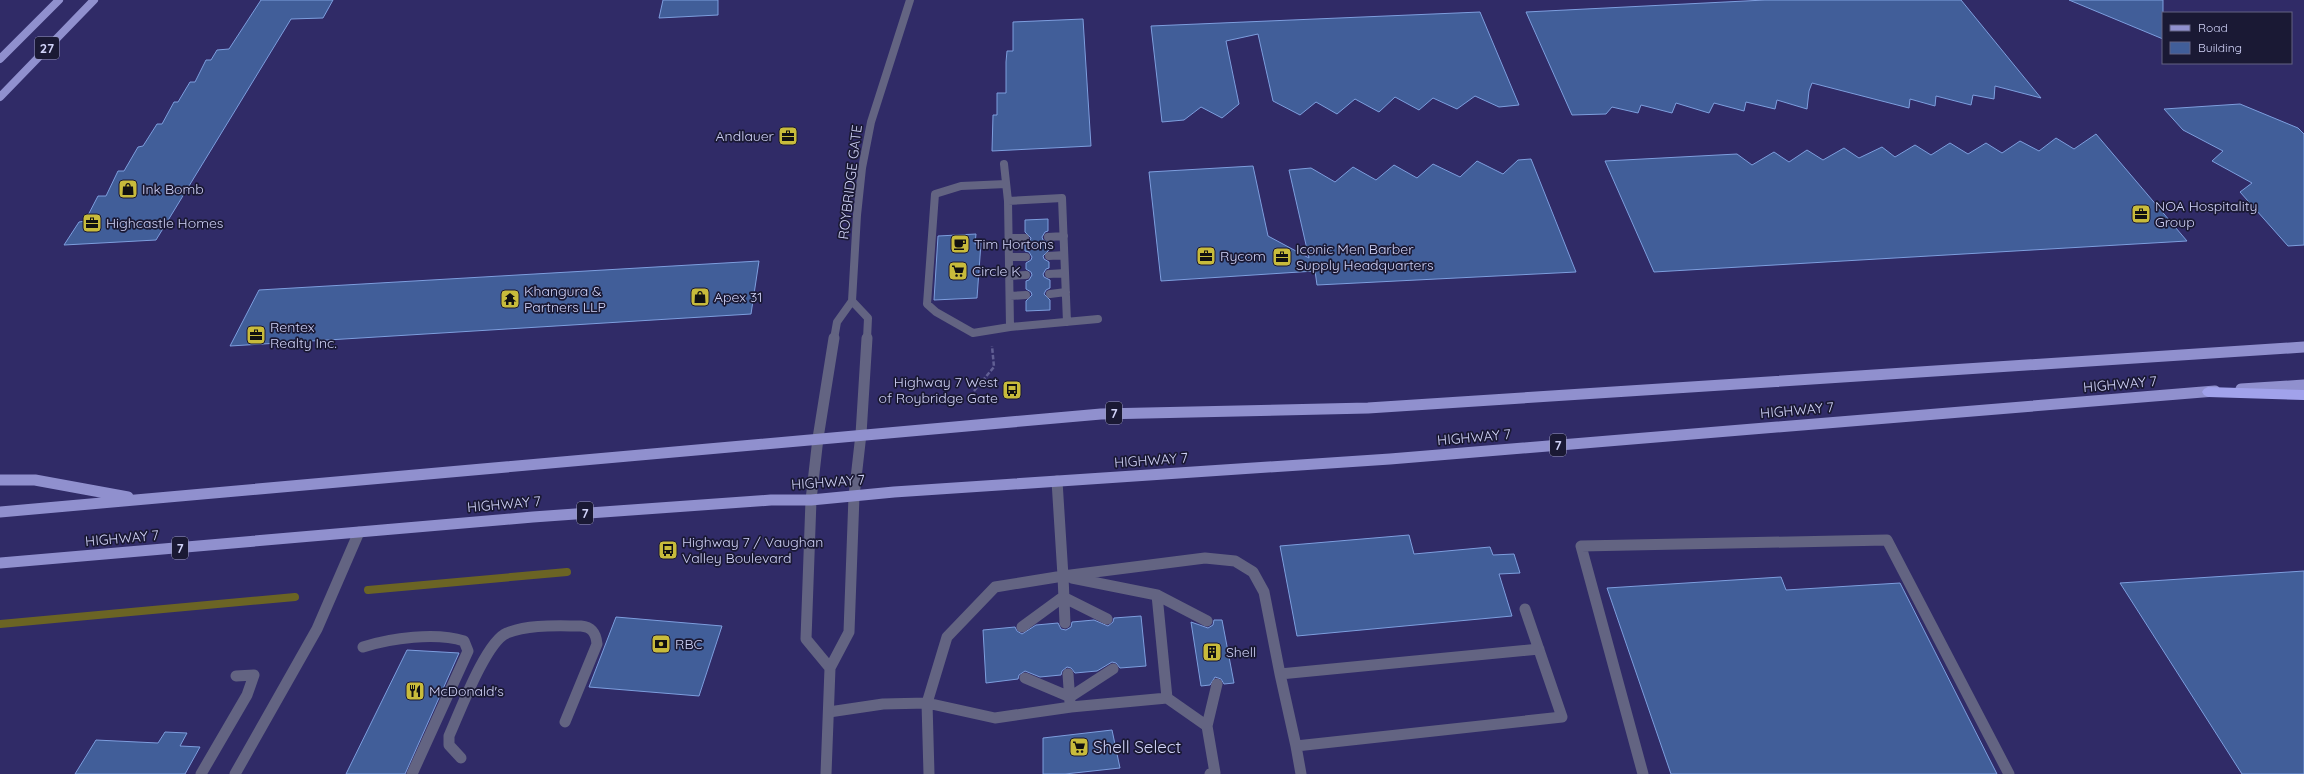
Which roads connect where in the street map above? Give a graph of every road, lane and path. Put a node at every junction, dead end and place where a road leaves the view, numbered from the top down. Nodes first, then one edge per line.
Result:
1 (59, 0) edge
2 (94, 0) edge
3 (910, 0) edge
4 (0, 59) edge
5 (0, 96) edge
6 (1004, 164) dead end
7 (1006, 184) junction
8 (1008, 201) junction
9 (1064, 236) junction
10 (1048, 237) dead end
11 (1009, 238) junction
12 (1025, 238) dead end
13 (1064, 255) junction
14 (1049, 256) dead end
15 (1009, 257) junction
16 (1026, 257) dead end
17 (1065, 273) junction
18 (1049, 274) dead end
19 (1026, 275) dead end
20 (1009, 276) junction
21 (1066, 292) junction
22 (1050, 294) dead end
23 (1026, 295) dead end
24 (1010, 296) junction
25 (852, 301) junction
26 (1098, 319) dead end
27 (1067, 322) junction
28 (1010, 327) junction
29 (991, 331) junction
30 (2304, 347) edge
31 (2304, 385) edge
32 (974, 390) dead end
33 (2208, 392) junction
34 (2304, 395) edge
35 (861, 434) junction
36 (818, 438) junction
37 (0, 480) edge
38 (1057, 481) junction
39 (854, 496) junction
40 (141, 499) junction
41 (811, 500) junction
42 (0, 512) edge
43 (359, 532) junction
44 (0, 563) edge
45 (1063, 576) junction
46 (1157, 595) junction
47 (1063, 597) junction
48 (1525, 609) dead end
49 (1107, 619) dead end
50 (1207, 621) dead end
51 (1064, 623) dead end
52 (1022, 627) dead end
53 (363, 647) dead end
54 (1539, 649) junction
55 (830, 668) junction
56 (1113, 669) dead end
57 (1068, 674) dead end
58 (1280, 674) junction
59 (236, 676) dead end
60 (1025, 678) dead end
61 (1217, 684) dead end
62 (1167, 698) junction
63 (1070, 702) junction
64 (926, 703) junction
65 (829, 712) junction
66 (565, 722) dead end
67 (1207, 726) junction
68 (1296, 746) junction
69 (461, 758) dead end
70 (201, 774) edge
71 (235, 774) edge
72 (412, 774) edge
73 (826, 774) edge
74 (929, 774) edge
75 (1210, 774) edge
76 (1301, 774) edge
77 (1643, 774) edge
78 (2009, 774) edge

1 - 4 main road, 27
2 - 5 main road, 27
3 - 25 street, ROYBRIDGE GATE
6 - 7 street
7 - 8 street
7 - 29 street
8 - 9 street
8 - 11 street
9 - 10 street
9 - 13 street
11 - 12 street
11 - 15 street
13 - 14 street
13 - 17 street
15 - 16 street
15 - 20 street
17 - 18 street
17 - 21 street
19 - 20 street
20 - 24 street
21 - 22 street
21 - 27 street
23 - 24 street
24 - 28 street
25 - 35 street
25 - 36 street
26 - 27 street
27 - 28 street
28 - 29 street
29 - 32 path
30 - 35 main road, HIGHWAY 7 / 7
31 - 33 main road, HIGHWAY 7 / 7
33 - 34 highway
33 - 38 main road, HIGHWAY 7 / 7
35 - 36 main road, HIGHWAY 7 / 7
35 - 39 street
36 - 40 main road, HIGHWAY 7 / 7
36 - 41 street
37 - 40 main road
38 - 39 main road, HIGHWAY 7 / 7
38 - 45 street
39 - 41 main road, HIGHWAY 7 / 7
39 - 55 street
40 - 42 main road, HIGHWAY 7 / 7
41 - 43 main road, HIGHWAY 7 / 7
41 - 55 street
43 - 44 main road, HIGHWAY 7 / 7
43 - 71 street
45 - 46 street
45 - 47 street
45 - 58 street
45 - 64 street
46 - 50 street
46 - 62 street
47 - 49 street
47 - 51 street
47 - 52 street
48 - 54 street
53 - 72 street
54 - 58 street
54 - 68 street
55 - 65 street
56 - 63 street
57 - 63 street
58 - 68 street
59 - 70 street
60 - 63 street
61 - 67 street
62 - 63 street
62 - 67 street
63 - 64 street
64 - 65 street
64 - 74 street
65 - 73 street
66 - 69 street
67 - 75 street
68 - 76 street
77 - 78 street

